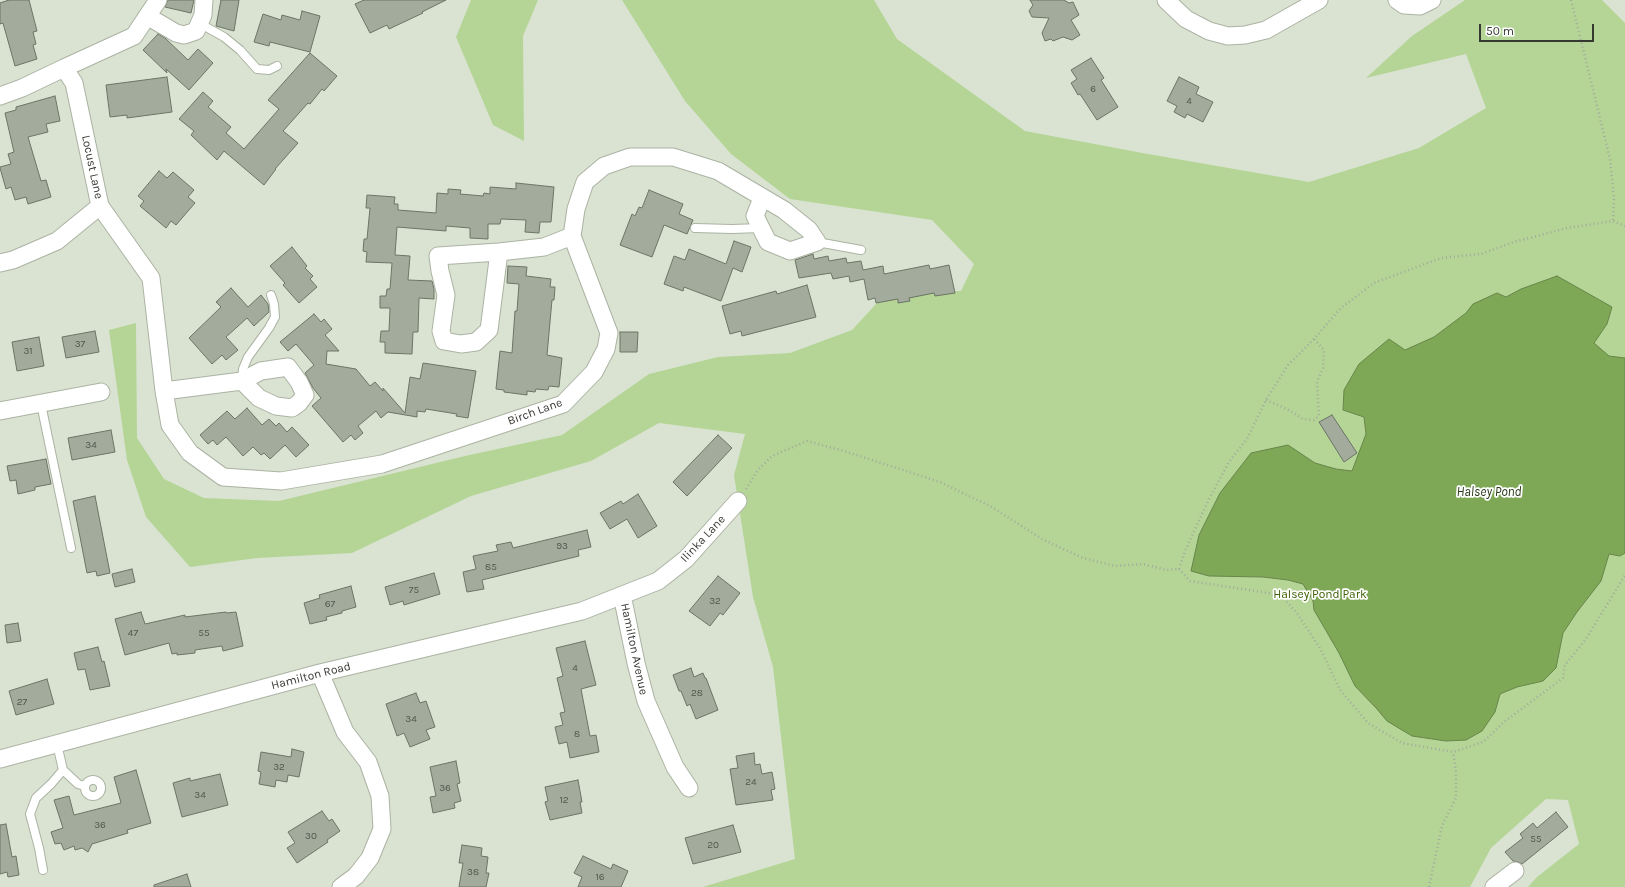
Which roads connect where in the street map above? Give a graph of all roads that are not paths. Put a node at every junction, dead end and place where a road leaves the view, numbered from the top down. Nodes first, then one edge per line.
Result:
1 (158, 0) edge
2 (204, 0) edge
3 (1166, 0) edge
4 (1319, 0) edge
5 (1397, 0) edge
6 (1432, 0) edge
7 (147, 16) junction
8 (199, 24) junction
9 (277, 66) dead end
10 (64, 68) junction
11 (0, 96) edge
12 (762, 198) junction
13 (100, 206) junction
14 (695, 228) dead end
15 (761, 228) junction
16 (572, 236) junction
17 (816, 242) junction
18 (861, 250) dead end
19 (499, 252) junction
20 (0, 263) edge
21 (271, 295) dead end
22 (242, 381) joint
23 (164, 391) junction
24 (101, 392) dead end
25 (41, 404) junction
26 (0, 411) edge
27 (170, 425) joint
28 (738, 501) road end
29 (71, 548) dead end
30 (622, 595) junction
31 (320, 673) junction
32 (57, 744) junction
33 (0, 759) edge
34 (63, 770) junction
35 (85, 786) dead end
36 (689, 788) dead end
37 (43, 870) dead end
38 (1515, 871) dead end
39 (341, 887) edge
40 (1494, 887) edge

1 - 7 street
2 - 8 street
3 - 4 street
5 - 6 street
7 - 8 street
7 - 10 street
8 - 9 lane
10 - 11 street
10 - 13 street, Locust Lane
12 - 15 street
12 - 16 street, Birch Lane
12 - 17 street, Birch Lane
13 - 20 street
13 - 23 street, Locust Lane
14 - 15 lane
15 - 17 street
16 - 19 street
16 - 27 street, Birch Lane
17 - 18 lane
19 - 19 street
21 - 22 lane
22 - 23 street
23 - 27 street, Locust Lane
24 - 25 street
25 - 26 street
25 - 29 lane
28 - 30 street, Ilinka Lane
30 - 31 street, Hamilton Road
30 - 36 street, Hamilton Avenue
31 - 32 street, Hamilton Road
31 - 39 street
32 - 33 street, Hamilton Road
32 - 34 lane
34 - 35 lane
34 - 37 lane
38 - 40 street

